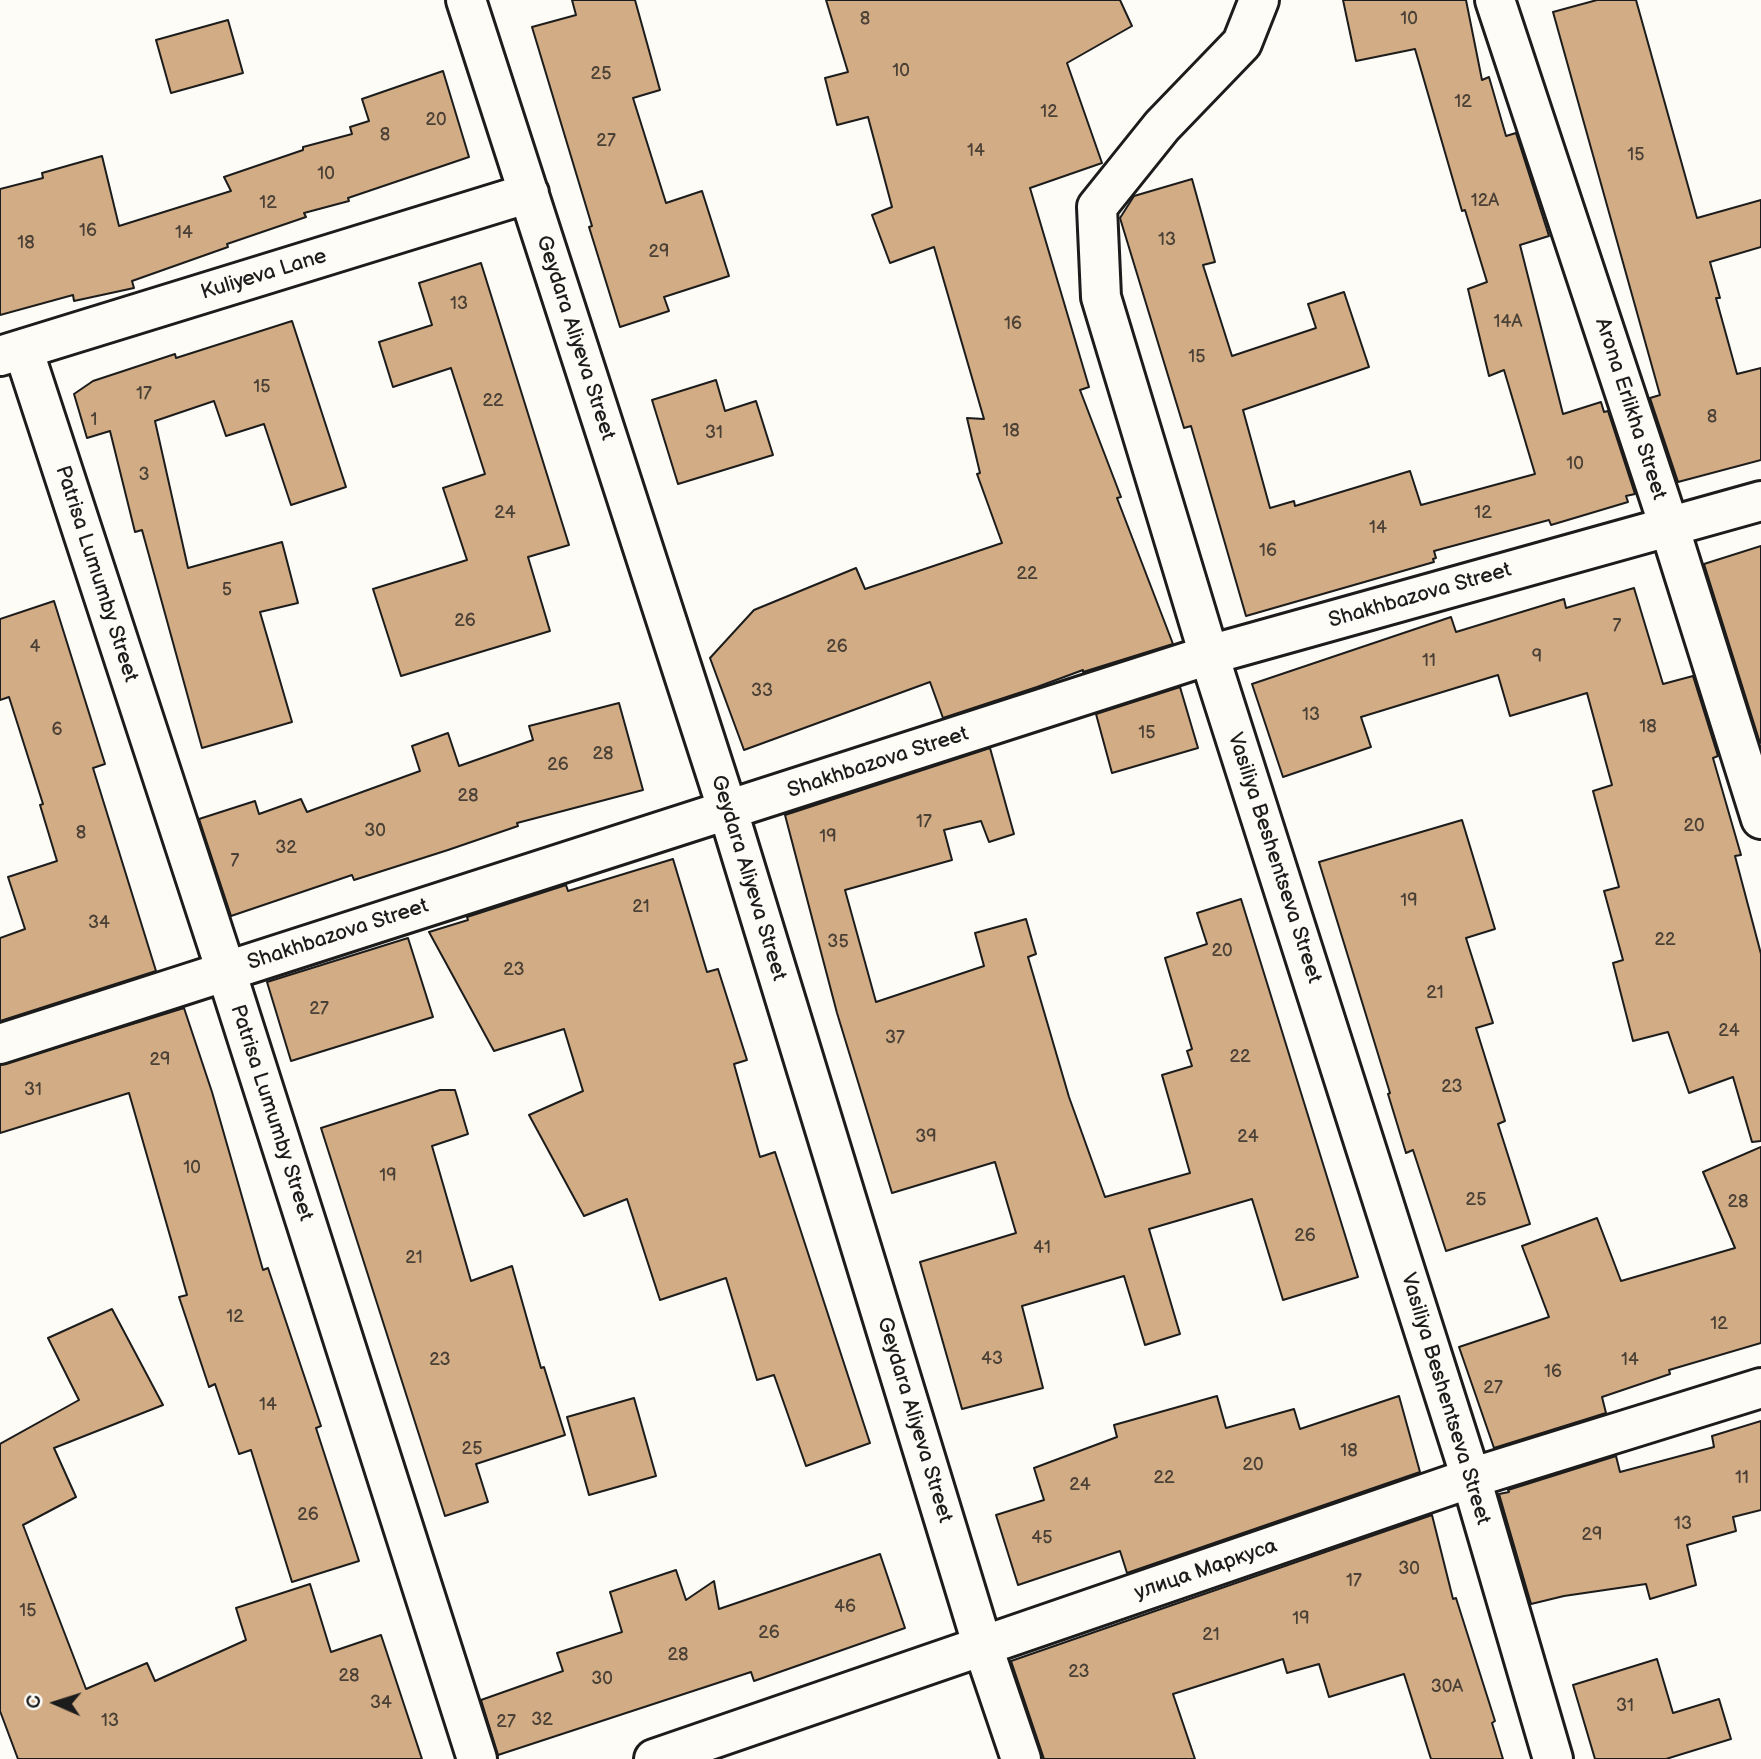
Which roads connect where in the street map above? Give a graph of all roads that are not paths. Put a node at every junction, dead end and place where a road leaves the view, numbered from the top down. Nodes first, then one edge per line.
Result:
1 (466, 0) edge
2 (1259, 0) edge
3 (1495, 0) edge
4 (529, 193) junction
5 (11, 352) edge
6 (1761, 500) edge
7 (1669, 526) junction
8 (1209, 655) junction
9 (728, 811) junction
10 (1761, 818) edge
11 (226, 971) junction
12 (0, 1044) edge
13 (1761, 1388) edge
14 (1471, 1478) junction
15 (983, 1647) junction
16 (477, 1759) edge
17 (654, 1759) edge
18 (1021, 1759) edge
19 (1553, 1759) edge

1 - 4 street, Geydara Aliyeva Street
2 - 8 street, Vasiliya Beshentseva Street
3 - 7 street, Arona Erlikha Street
4 - 5 street, Kuliyeva Lane
4 - 9 street, Geydara Aliyeva Street
5 - 11 street, Patrisa Lumumby Street
6 - 7 street, Shakhbazova Street
7 - 8 street, Shakhbazova Street
7 - 10 street, Arona Erlikha Street
8 - 9 street, Shakhbazova Street
8 - 14 street, Vasiliya Beshentseva Street
9 - 11 street, Shakhbazova Street
9 - 15 street, Geydara Aliyeva Street
11 - 12 street, Shakhbazova Street
11 - 16 street, Patrisa Lumumby Street
13 - 14 street, улица Маркуса
14 - 15 street, улица Маркуса
14 - 19 street, Vasiliya Beshentseva Street
15 - 17 street, улица Маркуса
15 - 18 street, Geydara Aliyeva Street

